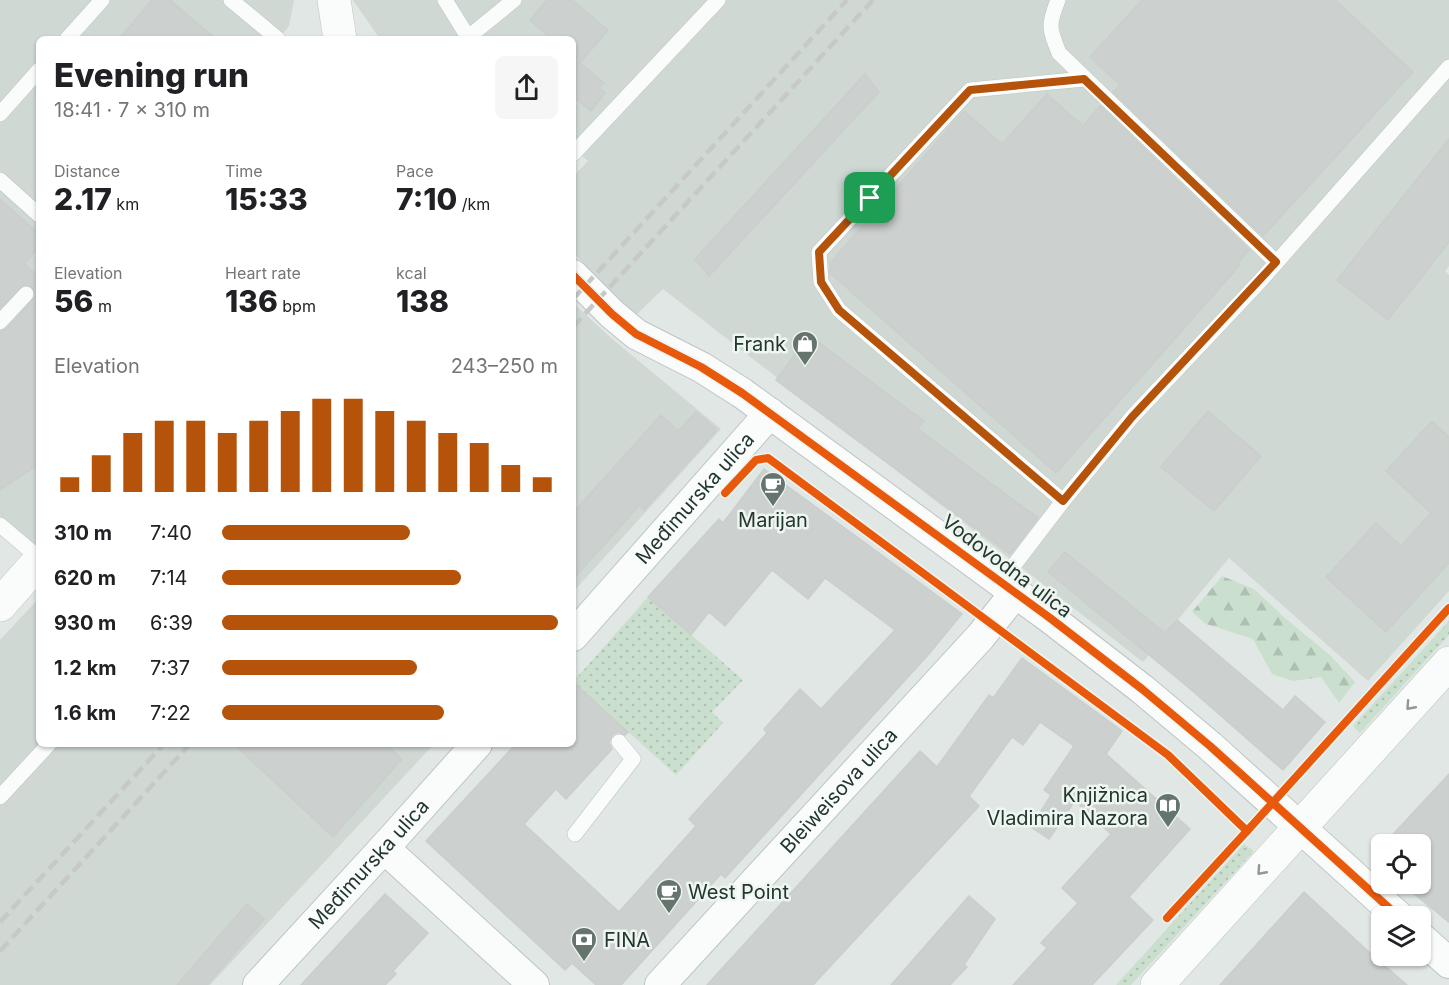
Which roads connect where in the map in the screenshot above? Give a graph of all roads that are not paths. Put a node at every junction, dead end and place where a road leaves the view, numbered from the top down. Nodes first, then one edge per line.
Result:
1 (102, 0) edge
2 (231, 0) edge
3 (334, 0) edge
4 (445, 0) edge
5 (514, 0) edge
6 (718, 0) edge
7 (1058, 0) edge
8 (70, 36) edge
9 (274, 36) edge
10 (340, 36) edge
11 (466, 36) edge
12 (469, 36) edge
13 (1449, 67) edge
14 (36, 73) edge
15 (1084, 79) junction
16 (0, 114) edge
17 (576, 151) edge
18 (0, 180) edge
19 (36, 212) edge
20 (1276, 262) junction
21 (576, 278) edge
22 (26, 294) dead end
23 (0, 322) edge
24 (770, 413) junction
25 (1063, 501) junction
26 (0, 525) edge
27 (36, 557) edge
28 (36, 563) edge
29 (1008, 587) junction
30 (0, 605) edge
31 (576, 633) edge
32 (1449, 663) edge
33 (619, 742) dead end
34 (47, 747) edge
35 (474, 747) edge
36 (0, 797) edge
37 (1300, 828) junction
38 (575, 834) dead end
39 (384, 848) junction
40 (1387, 906) edge
41 (1431, 947) edge
42 (1449, 963) edge
43 (258, 985) edge
44 (534, 985) edge
45 (660, 985) edge
46 (1157, 985) edge

1 - 8 lane
2 - 9 lane
3 - 10 main road
4 - 11 lane
5 - 12 lane
6 - 17 lane
7 - 15 lane
13 - 20 lane
14 - 16 lane
15 - 20 lane
15 - 25 lane
18 - 19 lane
20 - 25 lane
21 - 24 street, Vodovodna ulica
22 - 23 lane
24 - 29 street, Vodovodna ulica
24 - 31 street, Međimurska ulica
25 - 29 lane
26 - 27 lane
28 - 30 main road
29 - 37 street, Vodovodna ulica
29 - 45 street, Bleiweisova ulica
32 -> 37 main road
33 - 38 lane
34 - 36 lane
35 - 39 street, Međimurska ulica
37 - 40 street, Vodovodna ulica
37 -> 46 main road
39 - 43 street, Međimurska ulica
39 - 44 street
41 - 42 street

